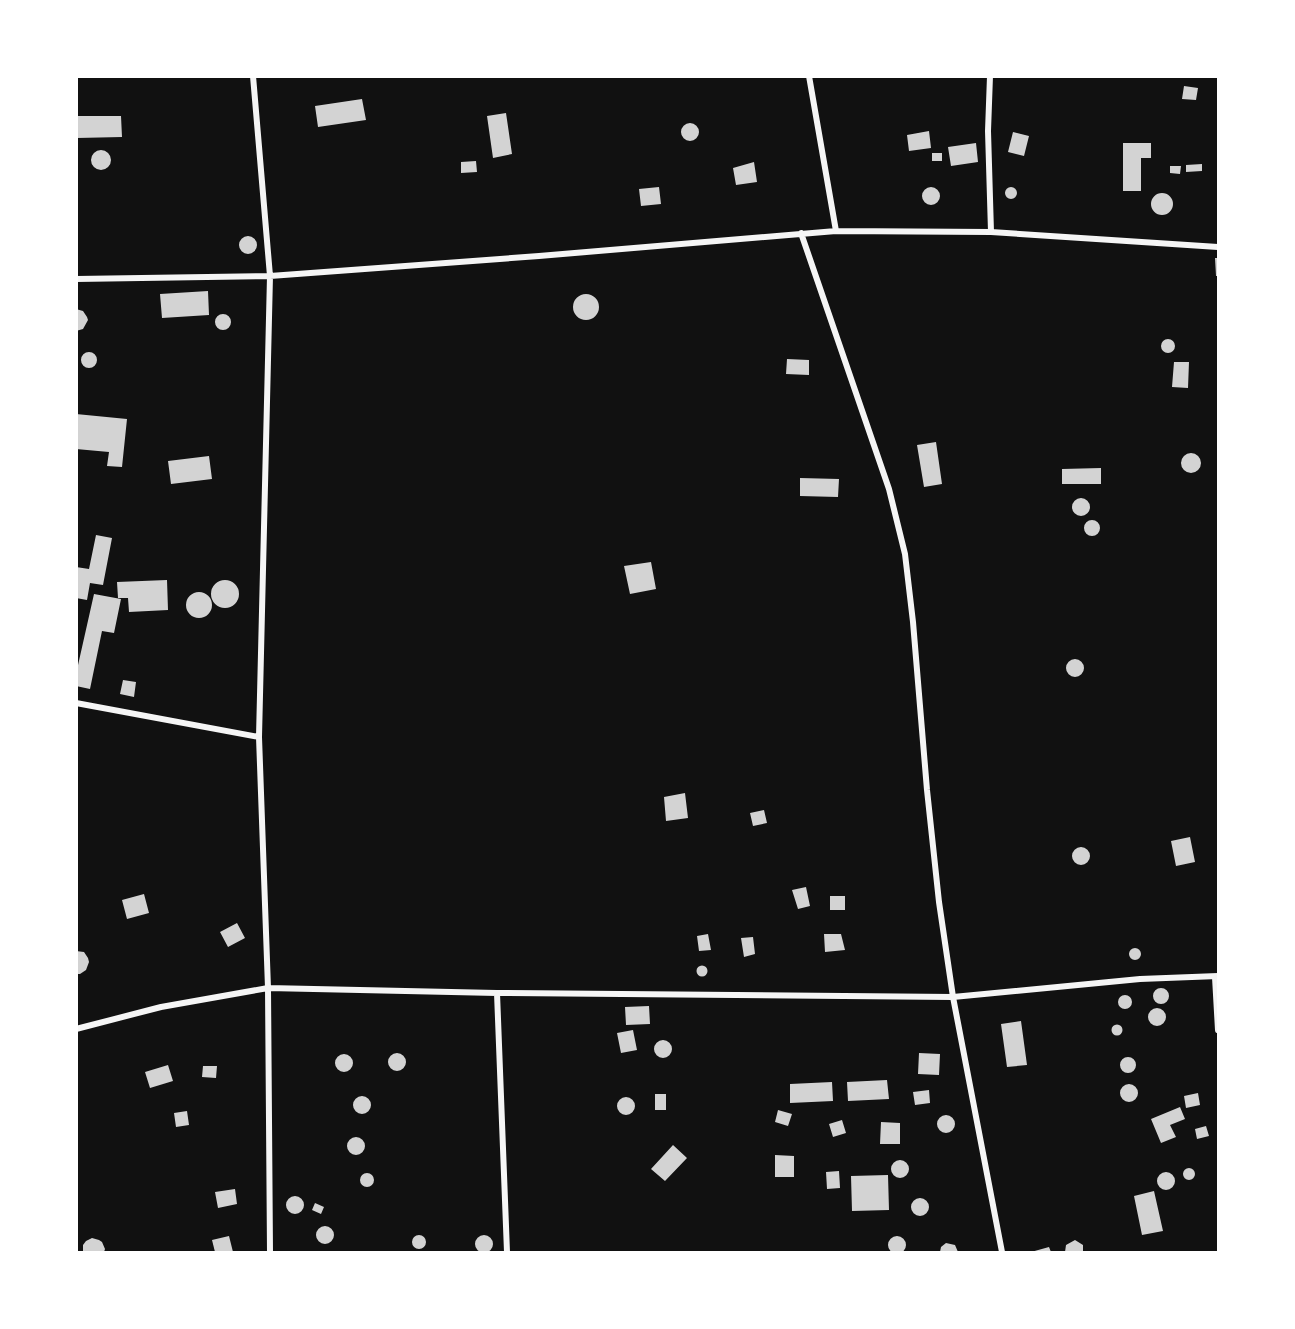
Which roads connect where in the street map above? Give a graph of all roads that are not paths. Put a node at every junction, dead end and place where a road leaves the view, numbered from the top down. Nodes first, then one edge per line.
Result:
1 (254, 76) edge
2 (809, 76) edge
3 (990, 76) edge
4 (836, 231) junction
5 (991, 232) junction
6 (801, 233) junction
7 (1218, 247) edge
8 (270, 276) junction
9 (76, 279) edge
10 (76, 703) edge
11 (259, 737) junction
12 (1217, 976) edge
13 (268, 988) junction
14 (497, 993) junction
15 (953, 997) junction
16 (76, 1029) edge
17 (1218, 1030) edge
18 (270, 1252) edge
19 (507, 1252) edge
20 (1002, 1252) edge

1 - 8 street
2 - 4 street
3 - 5 street
4 - 5 street
4 - 6 street
5 - 7 street
6 - 8 street
6 - 15 street
8 - 9 street
8 - 11 street
10 - 11 street
11 - 13 street
12 - 15 street
12 - 17 street
13 - 14 street
13 - 16 street
13 - 18 street
14 - 15 street
14 - 19 street
15 - 20 street

